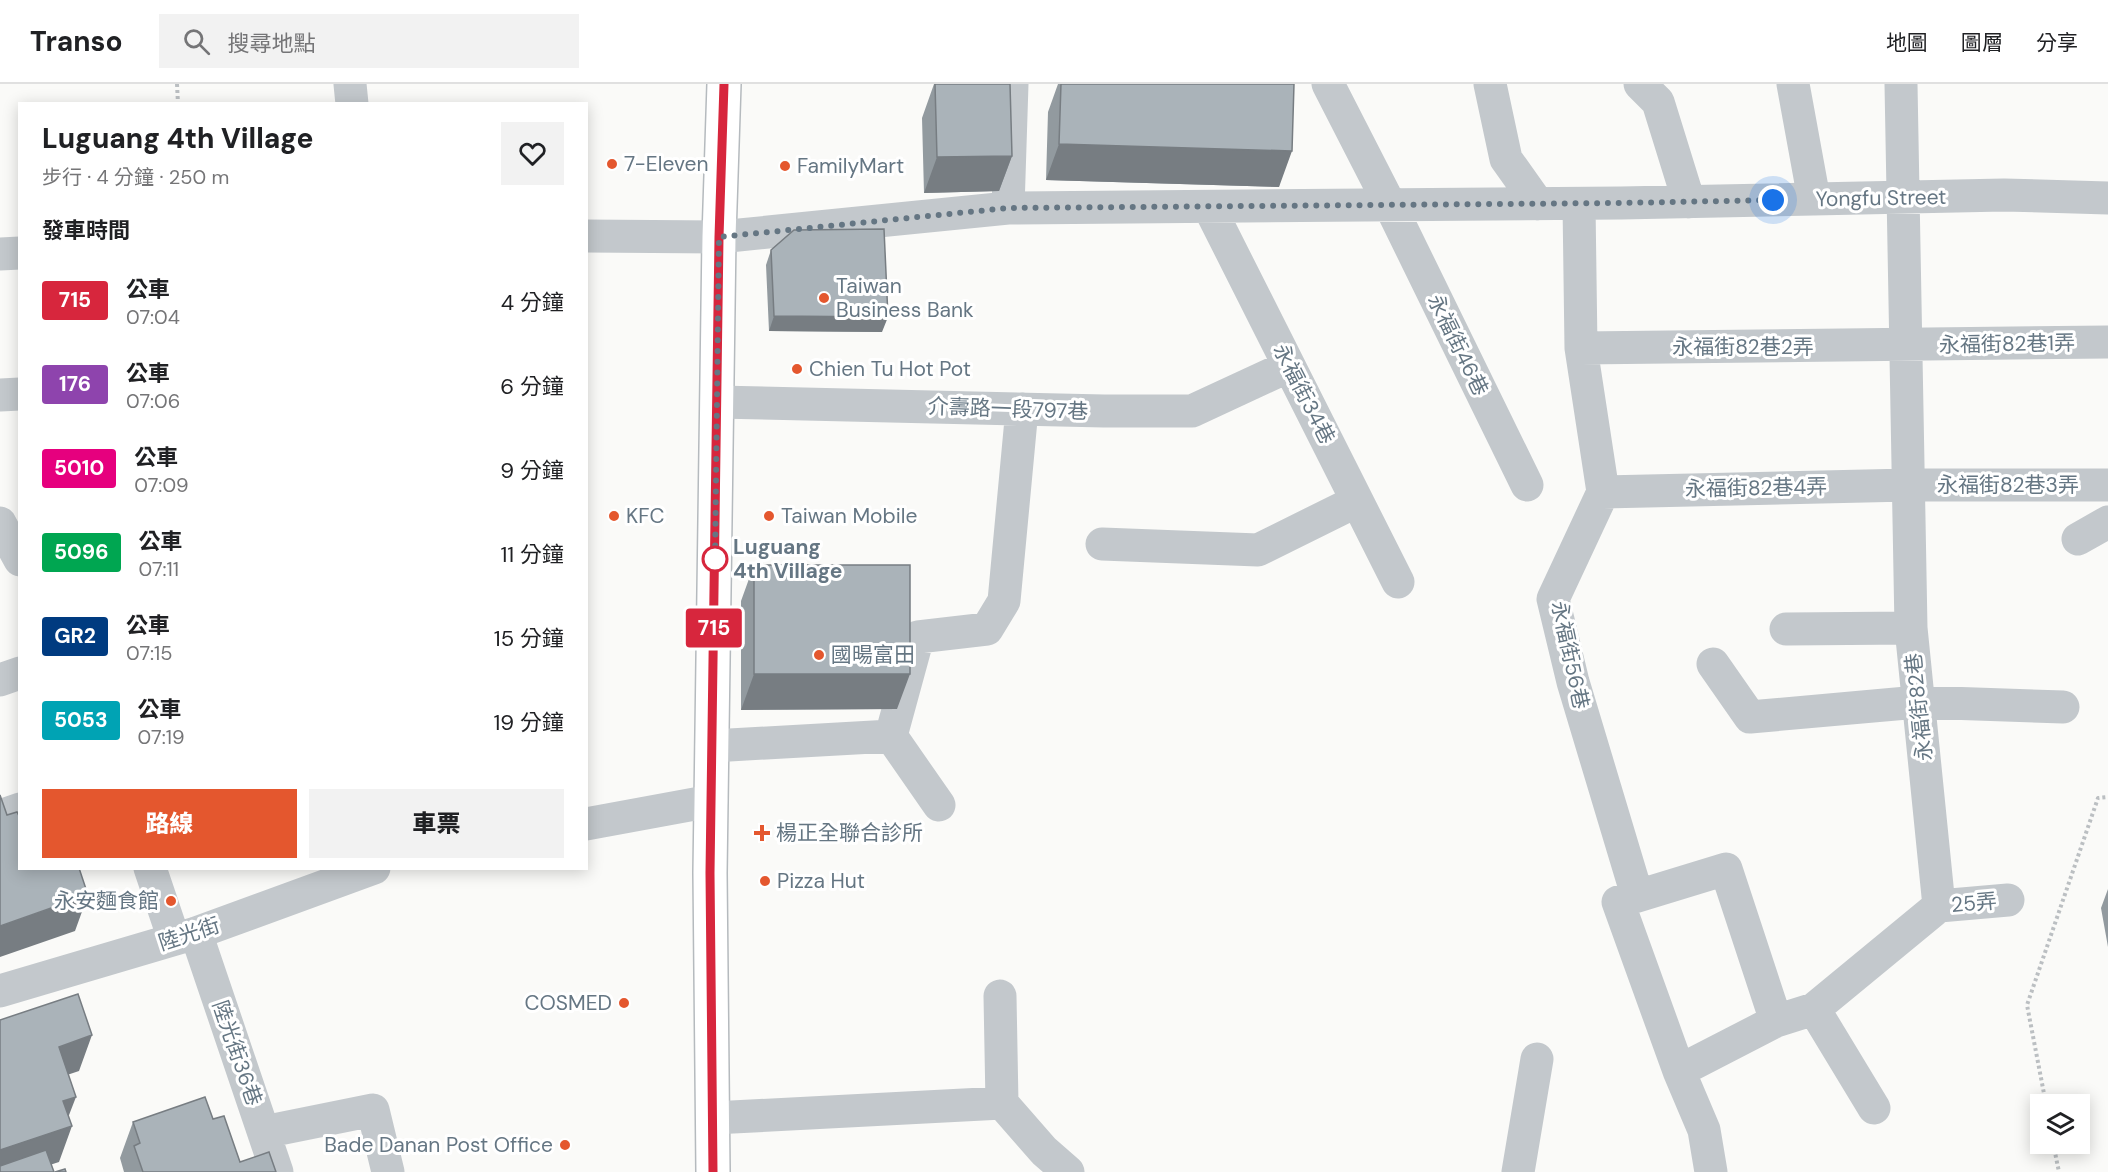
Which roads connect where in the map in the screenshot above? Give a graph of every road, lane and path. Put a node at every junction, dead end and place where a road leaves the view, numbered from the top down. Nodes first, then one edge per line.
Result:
1 (177, 84) edge
2 (350, 84) edge
3 (724, 84) edge
4 (1012, 84) edge
5 (1328, 84) edge
6 (1490, 84) edge
7 (1793, 84) edge
8 (1901, 84) edge
9 (1658, 90) edge
10 (178, 102) edge
11 (352, 102) edge
12 (1903, 197) junction
13 (2108, 198) edge
14 (1814, 199) junction
15 (1689, 202) junction
16 (1538, 204) junction
17 (1579, 204) junction
18 (1390, 205) junction
19 (1209, 207) junction
20 (1008, 208) junction
21 (588, 236) edge
22 (719, 237) junction
23 (18, 253) edge
24 (0, 254) edge
25 (2108, 342) edge
26 (1905, 346) junction
27 (1581, 348) junction
28 (1289, 366) junction
29 (0, 394) edge
30 (18, 394) edge
31 (717, 402) junction
32 (1022, 409) junction
33 (1527, 485) dead end
34 (1909, 485) junction
35 (2108, 486) edge
36 (1603, 492) junction
37 (1358, 501) junction
38 (2108, 522) edge
39 (0, 523) edge
40 (2078, 539) dead end
41 (1102, 544) dead end
42 (18, 556) edge
43 (1398, 582) dead end
44 (1786, 628) dead end
45 (1911, 628) junction
46 (1713, 664) dead end
47 (18, 674) edge
48 (0, 680) edge
49 (1918, 702) junction
50 (2063, 707) dead end
51 (891, 736) junction
52 (712, 746) junction
53 (2108, 797) edge
54 (711, 801) junction
55 (939, 805) dead end
56 (18, 810) edge
57 (0, 816) edge
58 (588, 824) edge
59 (151, 870) edge
60 (368, 870) edge
61 (1637, 895) junction
62 (2008, 900) dead end
63 (1939, 906) junction
64 (185, 936) junction
65 (0, 992) edge
66 (1000, 996) dead end
67 (1814, 1009) junction
68 (1776, 1021) junction
69 (1537, 1059) dead end
70 (1679, 1071) junction
71 (2044, 1094) edge
72 (1002, 1102) junction
73 (1874, 1108) dead end
74 (713, 1118) junction
75 (264, 1132) junction
76 (2055, 1154) edge
77 (277, 1172) edge
78 (388, 1172) edge
79 (713, 1172) edge
80 (1068, 1172) edge
81 (1518, 1172) edge
82 (1711, 1172) edge
83 (2059, 1172) edge

1 - 10 path
2 - 11 street
3 - 22 main road
4 - 20 street
5 - 18 street, 永福街46巷
6 - 16 street
7 - 14 street
8 - 12 street, 永福街82巷
9 - 15 street
12 - 13 street, Yongfu Street
12 - 14 street, Yongfu Street
12 - 26 street, 永福街82巷
14 - 15 street, Yongfu Street
15 - 17 street, Yongfu Street
16 - 17 street, Yongfu Street
16 - 18 street, Yongfu Street
17 - 27 street
18 - 19 street, Yongfu Street
18 - 33 street, 永福街46巷
19 - 20 street, Yongfu Street
19 - 28 street, 永福街34巷
20 - 22 street, Yongfu Street
21 - 22 street, Yongfu Street
22 - 31 main road
23 - 24 street
25 - 26 street, 永福街82巷1弄
26 - 27 street, 永福街82巷2弄
26 - 34 street, 永福街82巷
27 - 36 street
28 - 32 street, 介壽路一段797巷
28 - 37 street, 永福街34巷
29 - 30 street
31 - 32 street, 介壽路一段797巷
31 - 52 main road
32 - 51 street
34 - 35 street, 永福街82巷3弄
34 - 36 street, 永福街82巷4弄
34 - 45 street, 永福街82巷
36 - 61 street, 永福街56巷
37 - 41 street
37 - 43 street, 永福街34巷
38 - 40 street
39 - 42 street
44 - 45 street
45 - 49 street, 永福街82巷
46 - 49 street
47 - 48 street
49 - 50 street
49 - 63 street, 永福街82巷
51 - 52 street
51 - 55 street
52 - 54 main road
53 - 71 path
54 - 58 street
54 - 74 main road
56 - 57 street
59 - 64 street, 陸光街36巷
60 - 64 street, 陸光街
61 - 68 street
61 - 70 street
62 - 63 street, 25弄
63 - 67 street
64 - 65 street, 陸光街
64 - 75 street, 陸光街36巷
66 - 72 street
67 - 68 street
67 - 73 street
68 - 70 street
69 - 81 street
70 - 82 street
72 - 74 street
72 - 80 street
74 - 79 main road
75 - 77 street, 陸光街36巷
75 - 78 street
76 - 83 path

